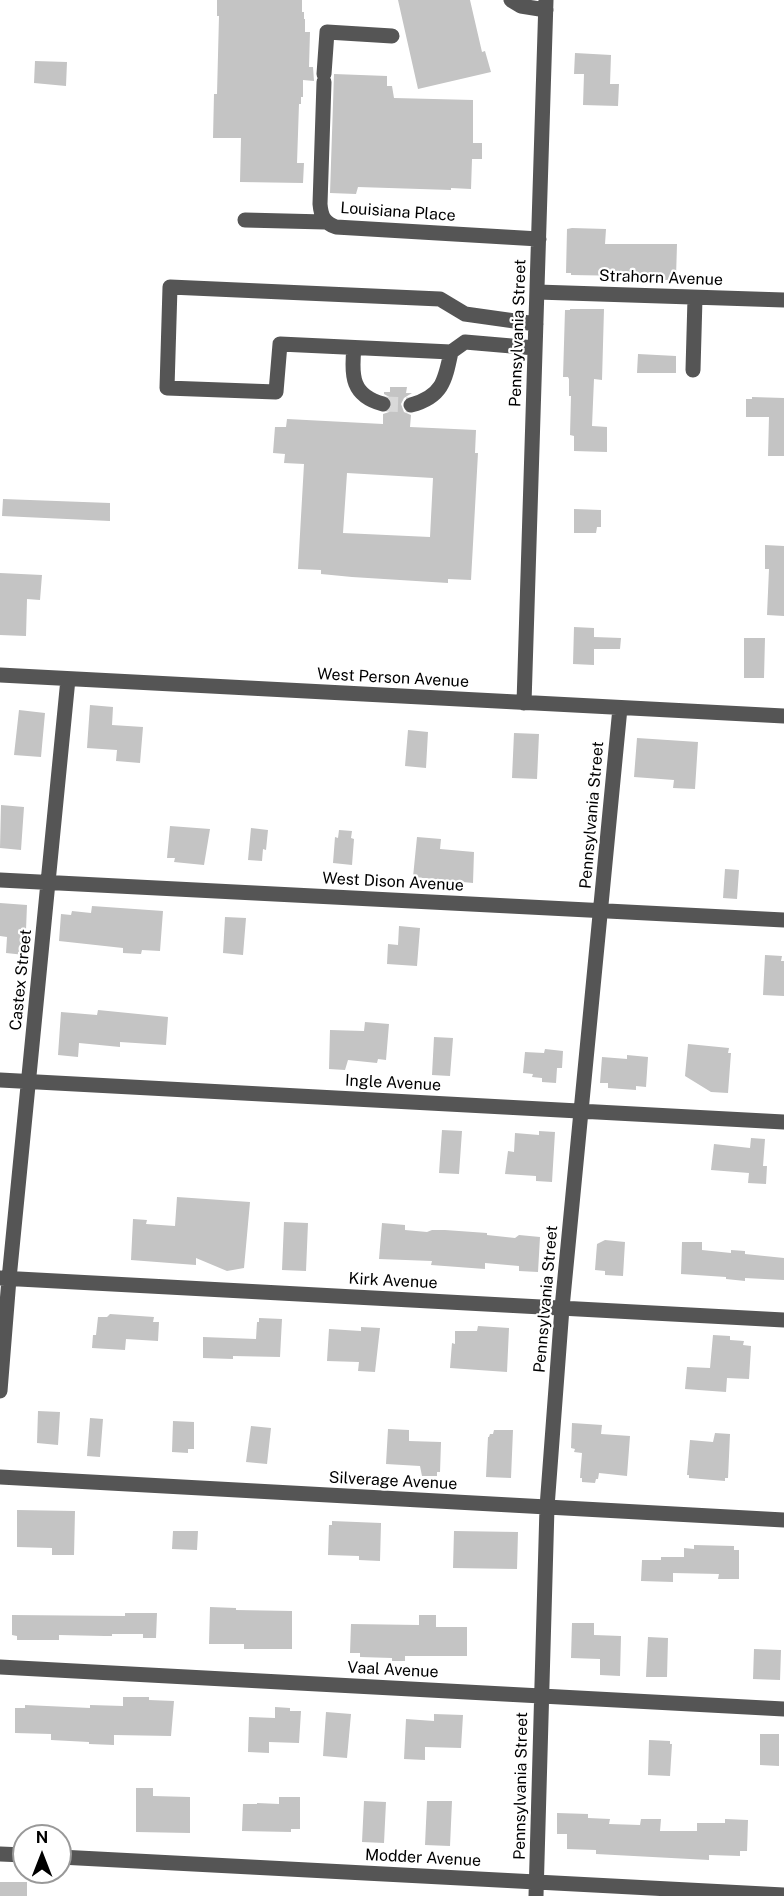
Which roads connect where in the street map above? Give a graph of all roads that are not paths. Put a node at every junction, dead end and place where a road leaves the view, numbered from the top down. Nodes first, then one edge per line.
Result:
1 (511, 0) edge
2 (546, 5) edge
3 (392, 36) dead end
4 (245, 220) dead end
5 (325, 222) junction
6 (539, 239) junction
7 (537, 292) junction
8 (695, 298) junction
9 (784, 300) edge
10 (465, 314) junction
11 (536, 324) junction
12 (465, 342) junction
13 (354, 348) junction
14 (535, 348) junction
15 (451, 352) junction
16 (693, 370) dead end
17 (383, 404) tunnel mouth
18 (411, 405) tunnel mouth
19 (0, 675) edge
20 (68, 679) junction
21 (524, 703) junction
22 (620, 708) junction
23 (784, 716) edge
24 (0, 880) edge
25 (49, 883) junction
26 (601, 911) junction
27 (784, 920) edge
28 (0, 1080) edge
29 (29, 1082) junction
30 (581, 1110) junction
31 (784, 1122) edge
32 (4, 1279) edge
33 (562, 1308) junction
34 (784, 1320) edge
35 (0, 1391) edge
36 (0, 1477) edge
37 (547, 1507) junction
38 (784, 1521) edge
39 (0, 1667) edge
40 (541, 1696) junction
41 (784, 1709) edge
42 (72, 1858) edge
43 (536, 1889) edge
44 (784, 1895) edge

1 - 2 street
2 - 6 street, Pennsylvania Street
3 - 5 street, Louisiana Place
4 - 5 street
5 - 6 street, Louisiana Place
6 - 7 street, Pennsylvania Street
7 - 8 street, Strahorn Avenue
7 - 11 street, Pennsylvania Street
8 - 9 street, Strahorn Avenue
8 - 16 street
10 - 11 street
10 - 12 street
10 - 13 street
11 - 14 street, Pennsylvania Street
12 - 14 street
12 - 15 street
13 - 15 street
13 - 17 street
14 - 21 street, Pennsylvania Street
15 - 18 street
19 - 20 street, West Person Avenue
20 - 21 street, West Person Avenue
20 - 25 street, Castex Street
21 - 22 street, West Person Avenue
22 - 23 street, West Person Avenue
22 - 26 street, Pennsylvania Street
24 - 25 street, West Dison Avenue
25 - 26 street, West Dison Avenue
25 - 29 street, Castex Street
26 - 27 street, West Dison Avenue
26 - 30 street, Pennsylvania Street
28 - 29 street, Ingle Avenue
29 - 30 street, Ingle Avenue
29 - 32 street, Castex Street
30 - 31 street, Ingle Avenue
30 - 33 street, Pennsylvania Street
32 - 33 street, Kirk Avenue
32 - 35 street, Castex Street
33 - 34 street, Kirk Avenue
33 - 37 street, Pennsylvania Street
36 - 37 street, Silverage Avenue
37 - 38 street, Silverage Avenue
37 - 40 street, Pennsylvania Street
39 - 40 street, Vaal Avenue
40 - 41 street, Vaal Avenue
40 - 43 street, Pennsylvania Street
42 - 43 street, Modder Avenue
43 - 44 street, Modder Avenue

